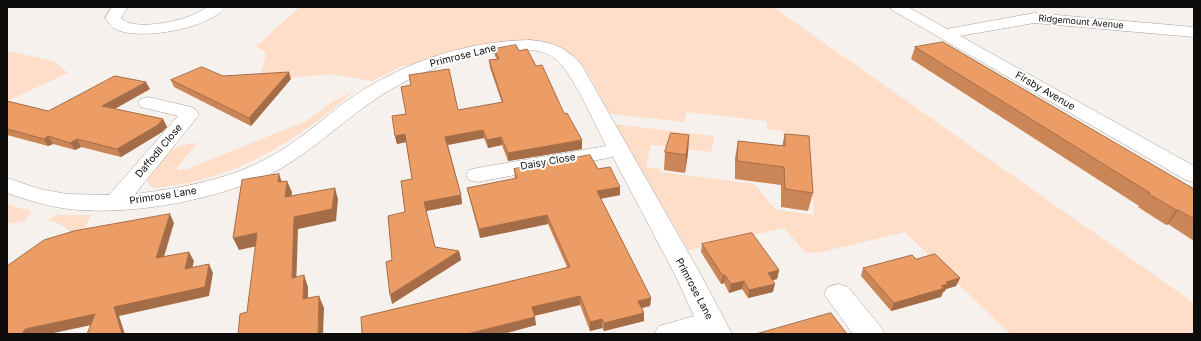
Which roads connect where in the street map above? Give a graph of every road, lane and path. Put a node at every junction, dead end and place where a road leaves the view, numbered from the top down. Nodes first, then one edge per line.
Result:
1 (121, 7) edge
2 (218, 7) edge
3 (897, 7) edge
4 (1194, 32) edge
5 (946, 34) junction
6 (148, 103) dead end
7 (618, 150) junction
8 (477, 174) dead end
9 (1194, 175) edge
10 (7, 185) edge
11 (116, 202) junction
12 (838, 294) dead end
13 (715, 328) edge
14 (669, 334) edge
15 (870, 334) edge

1 - 2 street
3 - 5 street, Firsby Avenue
4 - 5 street, Ridgemount Avenue
5 - 9 street, Firsby Avenue
6 - 11 street, Daffodil Close
7 - 8 street, Daisy Close
7 - 11 street, Primrose Lane
7 - 13 street, Primrose Lane
10 - 11 street, Primrose Lane
12 - 15 street
13 - 14 street

